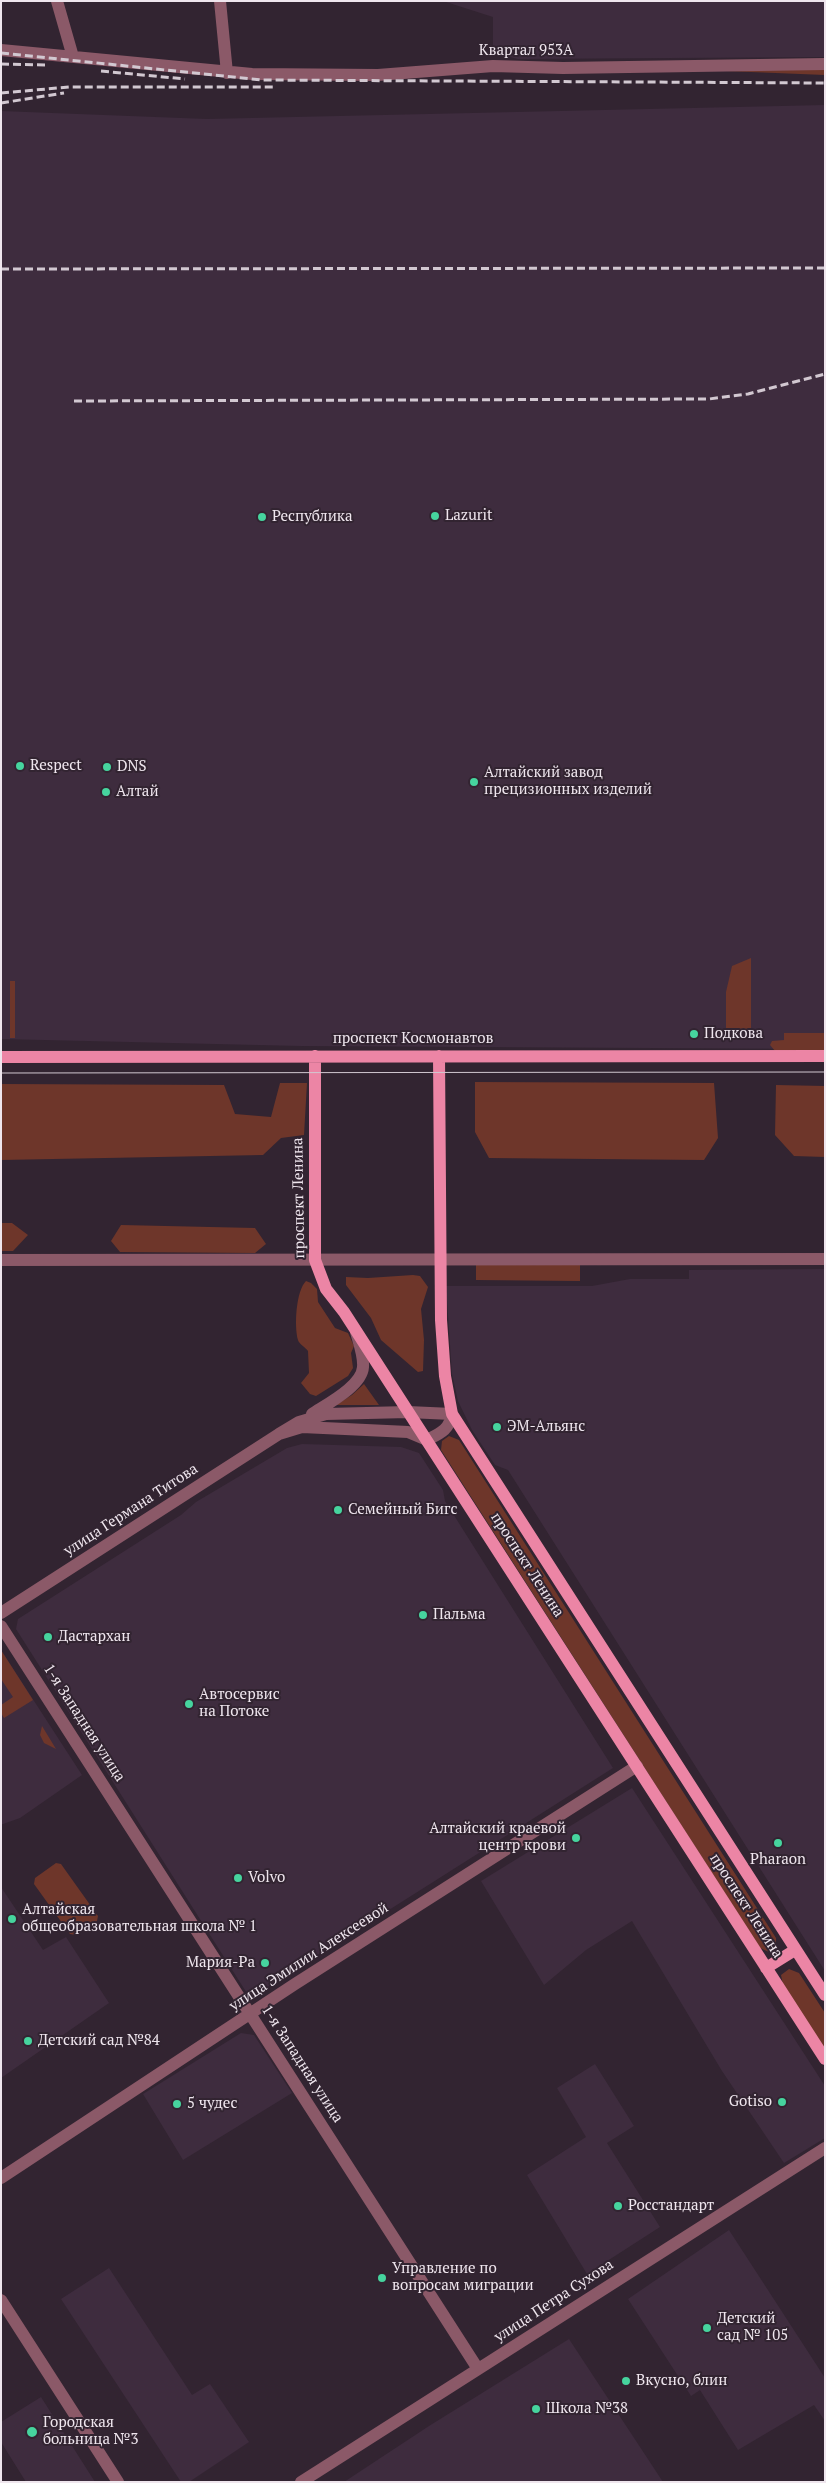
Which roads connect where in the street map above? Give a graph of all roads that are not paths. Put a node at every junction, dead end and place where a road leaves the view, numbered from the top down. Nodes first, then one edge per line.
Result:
1 (58, 1) edge
2 (220, 1) edge
3 (1, 50) edge
4 (73, 57) junction
5 (825, 64) edge
6 (227, 73) junction
7 (1, 1056) edge
8 (315, 1056) junction
9 (439, 1056) junction
10 (825, 1056) edge
11 (1, 1260) edge
12 (315, 1260) junction
13 (440, 1260) junction
14 (825, 1260) edge
15 (356, 1329) junction
16 (408, 1412) junction
17 (452, 1414) junction
18 (299, 1422) junction
19 (279, 1434) junction
20 (427, 1440) junction
21 (1, 1613) edge
22 (1, 1626) edge
23 (637, 1766) junction
24 (795, 1950) junction
25 (766, 1968) junction
26 (825, 1995) edge
27 (251, 2015) junction
28 (825, 2059) edge
29 (825, 2148) edge
30 (1, 2178) edge
31 (1, 2300) edge
32 (478, 2369) junction
33 (118, 2482) edge
34 (301, 2482) edge

1 - 4 street
2 - 6 street
3 - 4 street, Квартал 953А
4 - 6 street, Квартал 953А
5 - 6 street, Квартал 953А
7 - 8 main road, проспект Космонавтов
8 - 9 main road, проспект Космонавтов
8 - 12 main road, проспект Ленина
9 - 10 main road, проспект Космонавтов
9 - 13 main road, проспект Ленина
11 - 12 street
12 - 13 street
12 - 15 main road, проспект Ленина
13 - 14 street
13 - 17 main road, проспект Ленина
15 - 16 main road, проспект Ленина
15 - 18 street
16 - 17 street
16 - 18 street
16 - 20 main road, проспект Ленина
17 - 20 street
17 - 24 main road, проспект Ленина
18 - 19 street, улица Германа Титова
19 - 20 street
19 - 21 street, улица Германа Титова
20 - 23 main road, проспект Ленина
22 - 27 street, 1-я Западная улица
23 - 25 main road, проспект Ленина
23 - 27 street, улица Эмилии Алексеевой
24 - 25 main road
24 - 26 main road, проспект Ленина
25 - 28 main road, проспект Ленина
27 - 30 street, улица Эмилии Алексеевой
27 - 32 street, 1-я Западная улица
29 - 32 street, улица Петра Сухова
31 - 33 street
32 - 34 street, улица Петра Сухова

